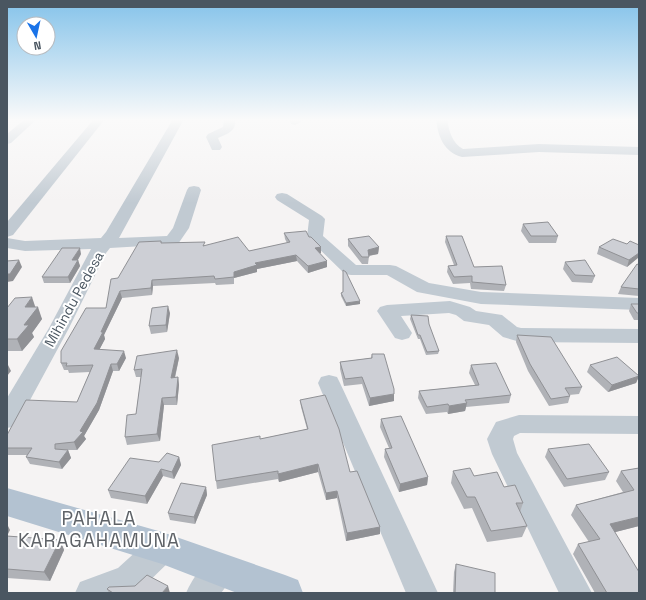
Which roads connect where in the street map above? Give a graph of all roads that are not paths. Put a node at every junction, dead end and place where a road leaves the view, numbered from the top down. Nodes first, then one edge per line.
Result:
1 (77, 147) edge
2 (163, 147) edge
3 (451, 147) edge
4 (639, 151) edge
5 (194, 190) dead end
6 (282, 197) dead end
7 (7, 232) edge
8 (7, 243) edge
9 (106, 243) junction
10 (639, 304) edge
11 (402, 333) dead end
12 (639, 336) edge
13 (329, 382) dead end
14 (7, 419) edge
15 (639, 425) edge
16 (7, 502) edge
17 (162, 548) junction
18 (211, 581) edge
19 (91, 593) edge
20 (285, 593) edge
21 (422, 593) edge
22 (576, 593) edge

1 - 7 street
2 - 9 street, Mihindu Pedesa
3 - 4 street
5 - 9 street
6 - 10 street
8 - 9 street
9 - 14 street, Mihindu Pedesa
11 - 12 street
13 - 21 street
15 - 22 street
16 - 17 main road
17 - 18 main road
17 - 19 street
18 - 20 main road

